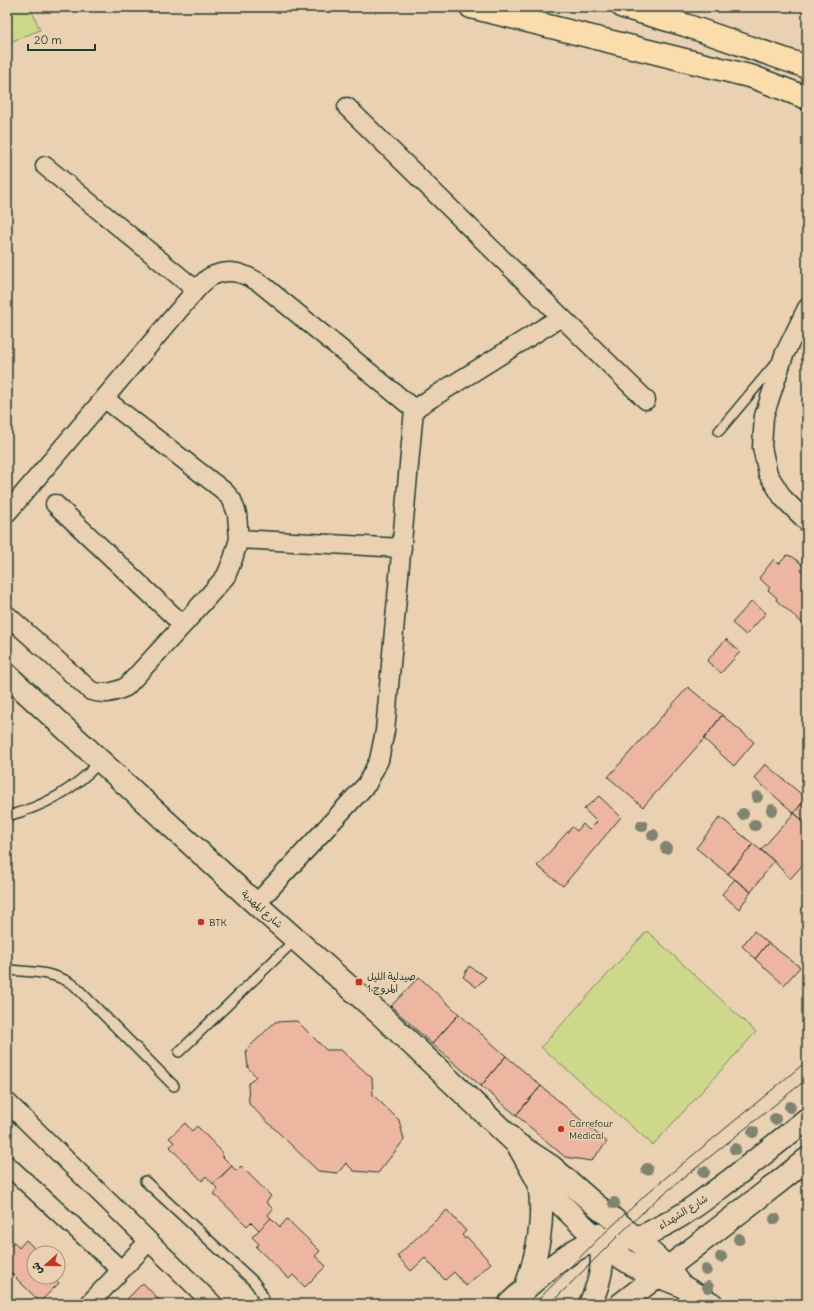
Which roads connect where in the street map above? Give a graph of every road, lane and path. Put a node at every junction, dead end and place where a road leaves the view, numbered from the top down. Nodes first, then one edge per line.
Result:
1 (471, 7) edge
2 (623, 7) edge
3 (807, 67) edge
4 (807, 98) edge
5 (347, 107) dead end
6 (45, 166) dead end
7 (196, 290) junction
8 (807, 308) edge
9 (561, 317) junction
10 (784, 355) junction
11 (105, 399) junction
12 (646, 400) dead end
13 (414, 409) junction
14 (719, 431) dead end
15 (55, 504) dead end
16 (7, 513) edge
17 (807, 522) edge
18 (239, 540) junction
19 (402, 548) junction
20 (7, 615) edge
21 (183, 625) junction
22 (7, 675) edge
23 (102, 761) junction
24 (7, 816) edge
25 (256, 904) junction
26 (296, 939) junction
27 (7, 970) edge
28 (179, 1052) dead end
29 (174, 1086) dead end
30 (7, 1102) edge
31 (807, 1119) edge
32 (517, 1144) junction
33 (807, 1159) edge
34 (7, 1165) edge
35 (145, 1181) dead end
36 (539, 1183) junction
37 (591, 1201) junction
38 (635, 1238) junction
39 (597, 1240) junction
40 (149, 1241) junction
41 (121, 1270) junction
42 (662, 1272) junction
43 (526, 1287) junction
44 (89, 1304) edge
45 (213, 1304) edge
46 (263, 1304) edge
47 (509, 1304) edge
48 (590, 1304) edge
49 (621, 1304) edge
50 (712, 1304) edge

1 - 4 highway
2 - 3 highway
5 - 9 street
6 - 7 street
7 - 11 street
7 - 13 street
8 - 10 street
9 - 12 street
9 - 13 street
10 - 14 lane
10 - 17 street
11 - 16 street
11 - 18 street
13 - 19 street
15 - 21 street
18 - 19 street
18 - 21 street
19 - 25 street
20 - 21 street
22 - 23 street, شارع المهدية
23 - 24 lane
23 - 25 street, شارع المهدية
25 - 26 street, شارع المهدية
26 - 28 lane
26 - 32 street, شارع المهدية
27 - 29 lane
30 - 40 street
31 - 38 street, شارع الشهداء
32 - 36 street
32 - 37 street
33 - 42 street
34 - 41 street
35 - 46 lane
36 - 39 street
36 - 43 street
37 - 38 street
37 - 39 street
38 - 39 street, شارع الشهداء
38 - 42 street
39 - 42 street
39 - 43 street, شارع الشهداء
39 - 48 street
40 - 41 street
40 - 45 street
41 - 44 street
42 - 49 street
42 - 50 street
43 - 47 street, شارع الشهداء

